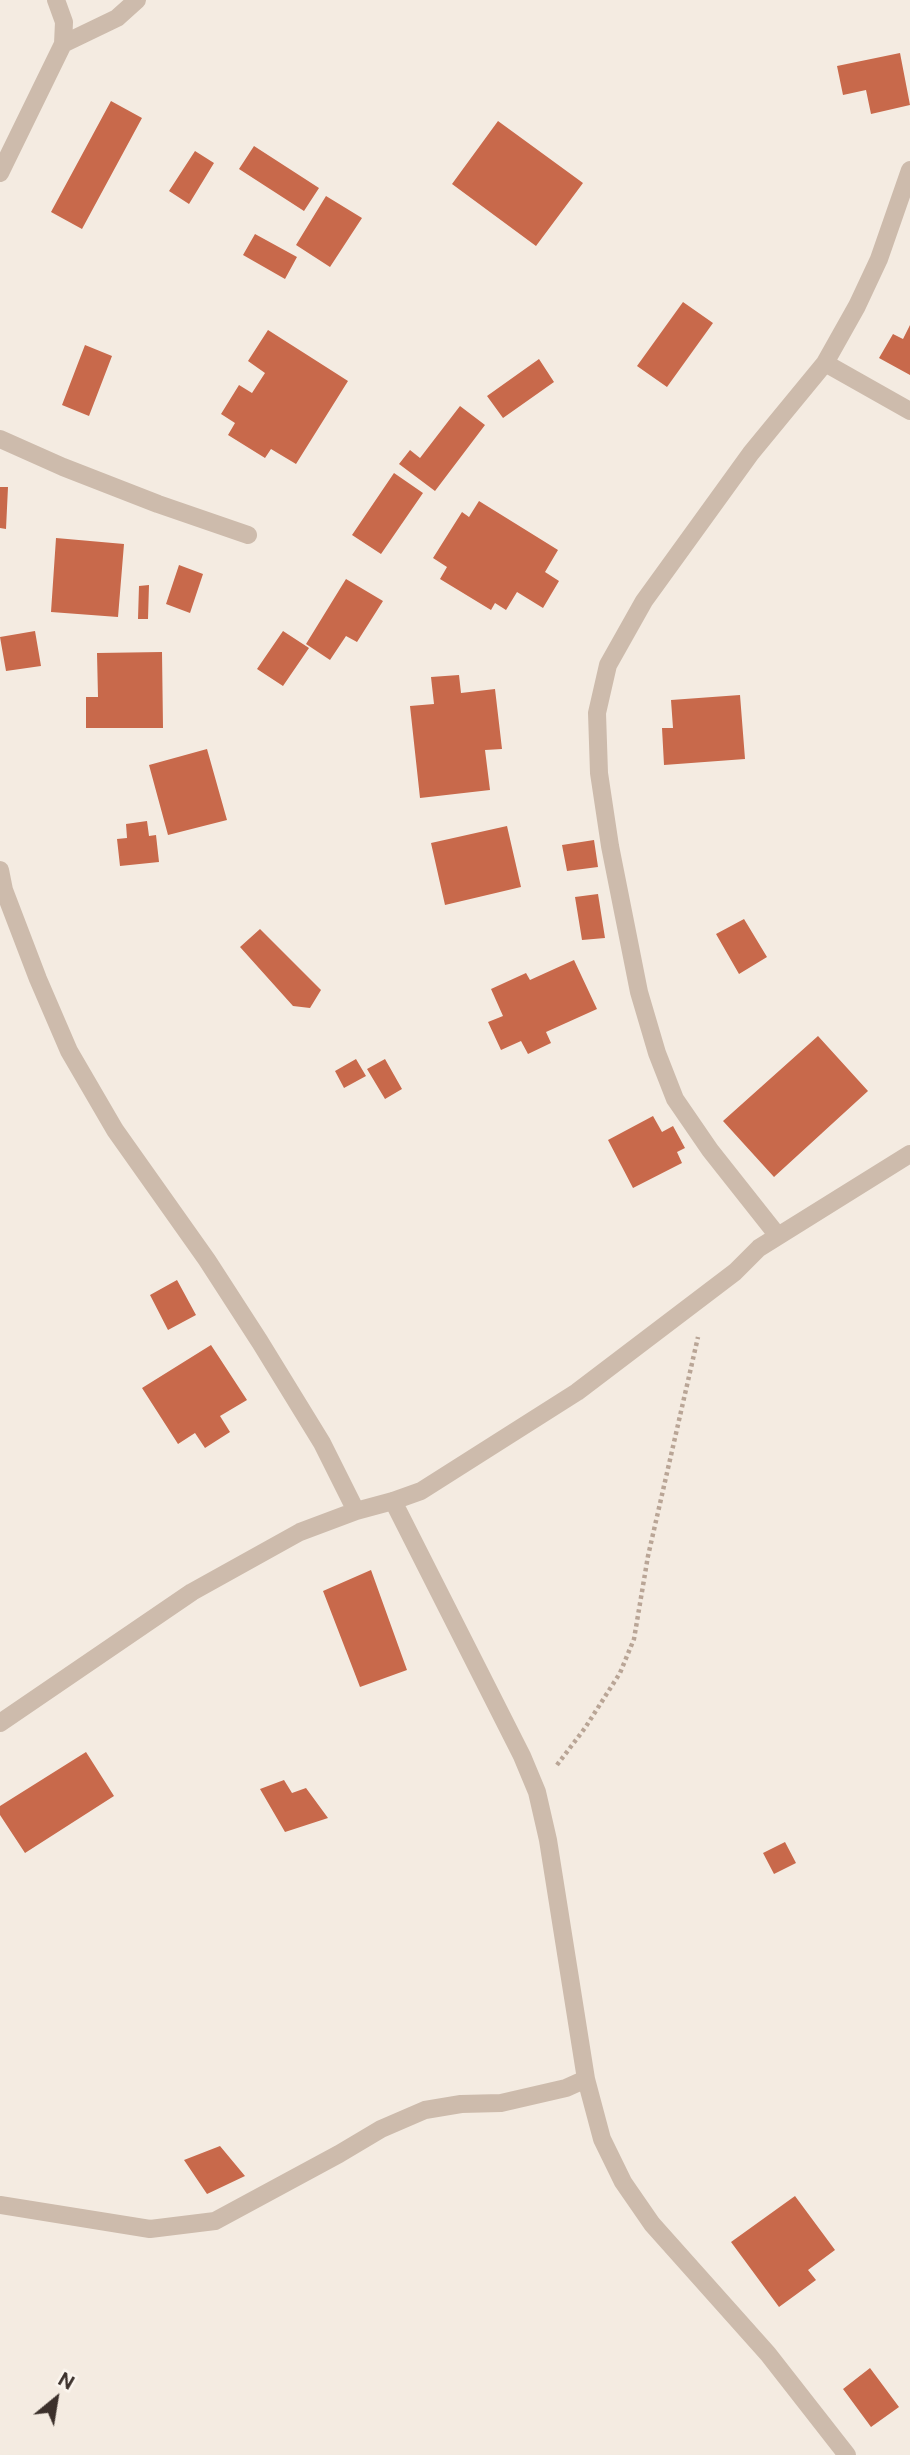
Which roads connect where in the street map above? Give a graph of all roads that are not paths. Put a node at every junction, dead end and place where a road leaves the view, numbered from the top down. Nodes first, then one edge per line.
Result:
1 (56, 0) edge
2 (137, 0) edge
3 (63, 44) junction
4 (910, 170) edge
5 (0, 173) edge
6 (825, 363) junction
7 (910, 411) edge
8 (0, 439) edge
9 (248, 534) dead end
10 (0, 870) edge
11 (910, 1154) edge
12 (778, 1236) junction
13 (393, 1502) junction
14 (356, 1511) junction
15 (0, 1723) edge
16 (586, 2079) junction
17 (0, 2205) edge
18 (847, 2455) edge

1 - 3 street
2 - 3 street
3 - 5 street
4 - 6 street
6 - 7 street
6 - 12 street
8 - 9 street
10 - 14 street
11 - 12 street
12 - 13 street
13 - 14 street
13 - 16 street
14 - 15 street
16 - 17 street
16 - 18 street

